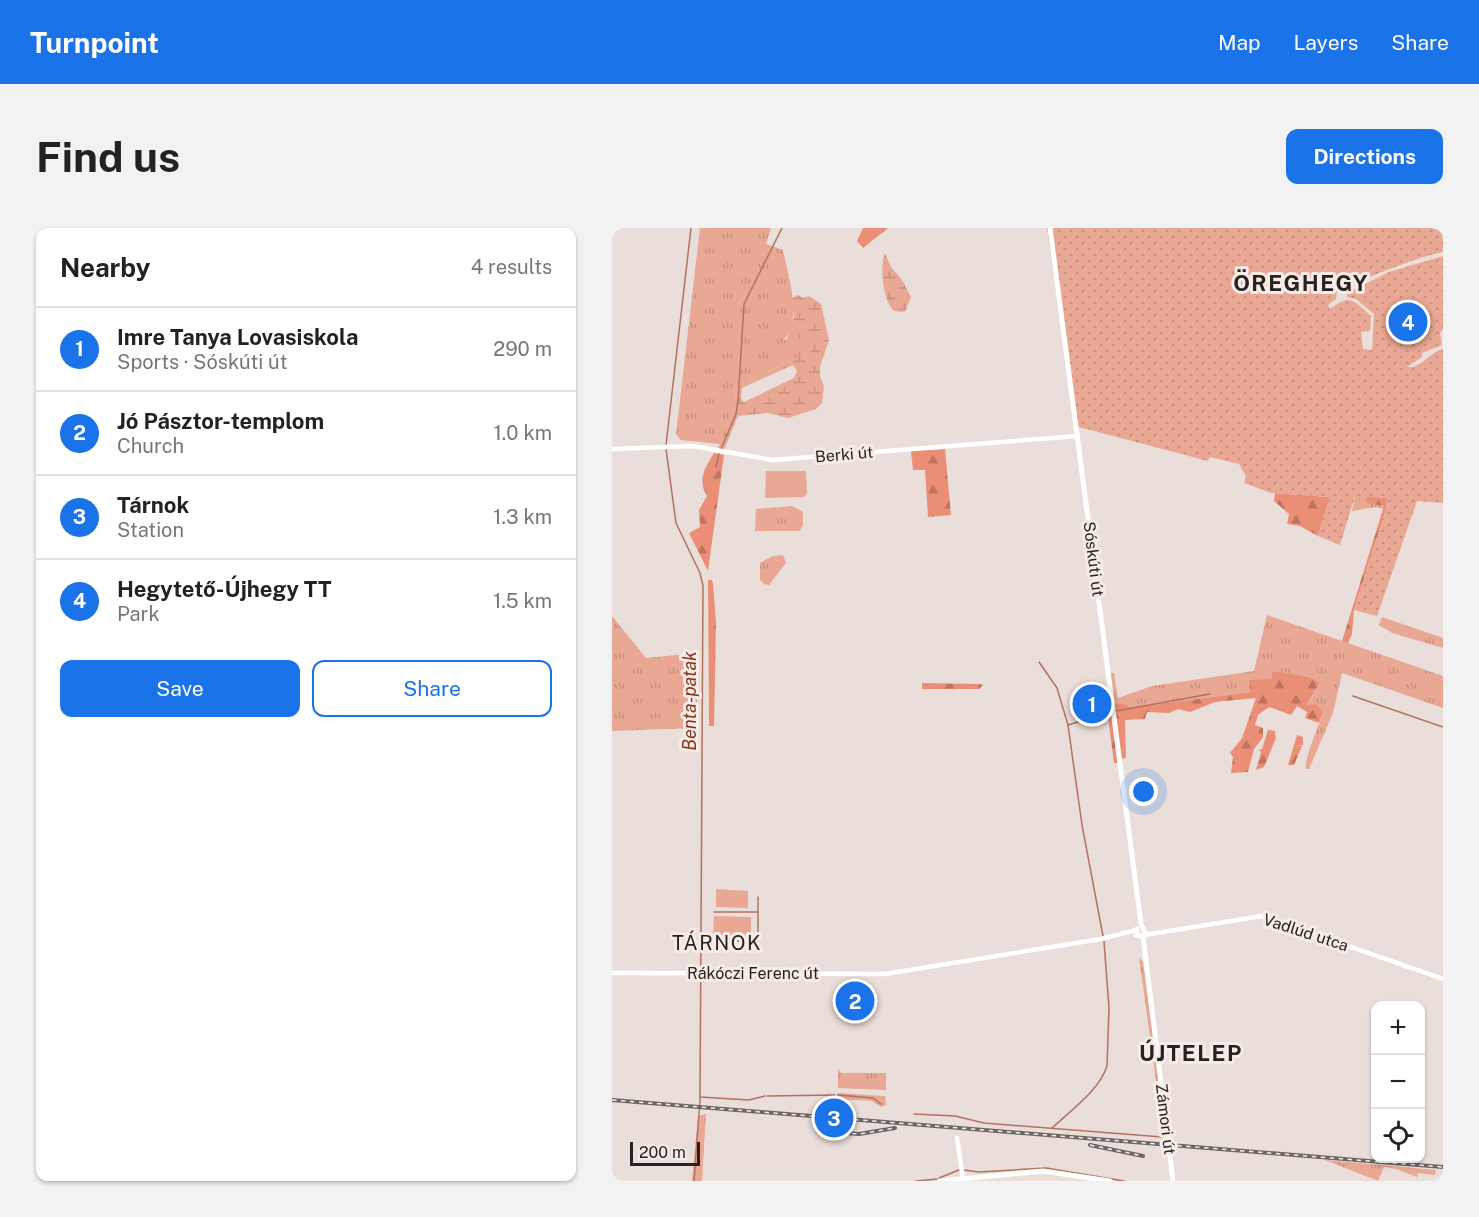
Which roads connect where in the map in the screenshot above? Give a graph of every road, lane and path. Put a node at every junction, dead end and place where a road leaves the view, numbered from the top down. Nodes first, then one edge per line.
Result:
1 (1050, 228) edge
2 (1078, 436) junction
3 (612, 449) edge
4 (1140, 933) junction
5 (1103, 938) joint
6 (612, 973) edge
7 (1443, 979) edge
8 (957, 1138) dead end
9 (963, 1178) junction
10 (1172, 1179) edge
11 (940, 1181) edge
12 (1110, 1181) edge

1 - 2 main road, Sóskúti út
2 - 3 street, Berki út
2 - 4 main road, Sóskúti út
4 - 5 street, Vadlúd utca
4 - 7 street, Vadlúd utca
4 - 10 main road, Zámori út
5 - 6 street, Rákóczi Ferenc út
8 - 9 street
9 - 11 main road
9 - 12 main road

